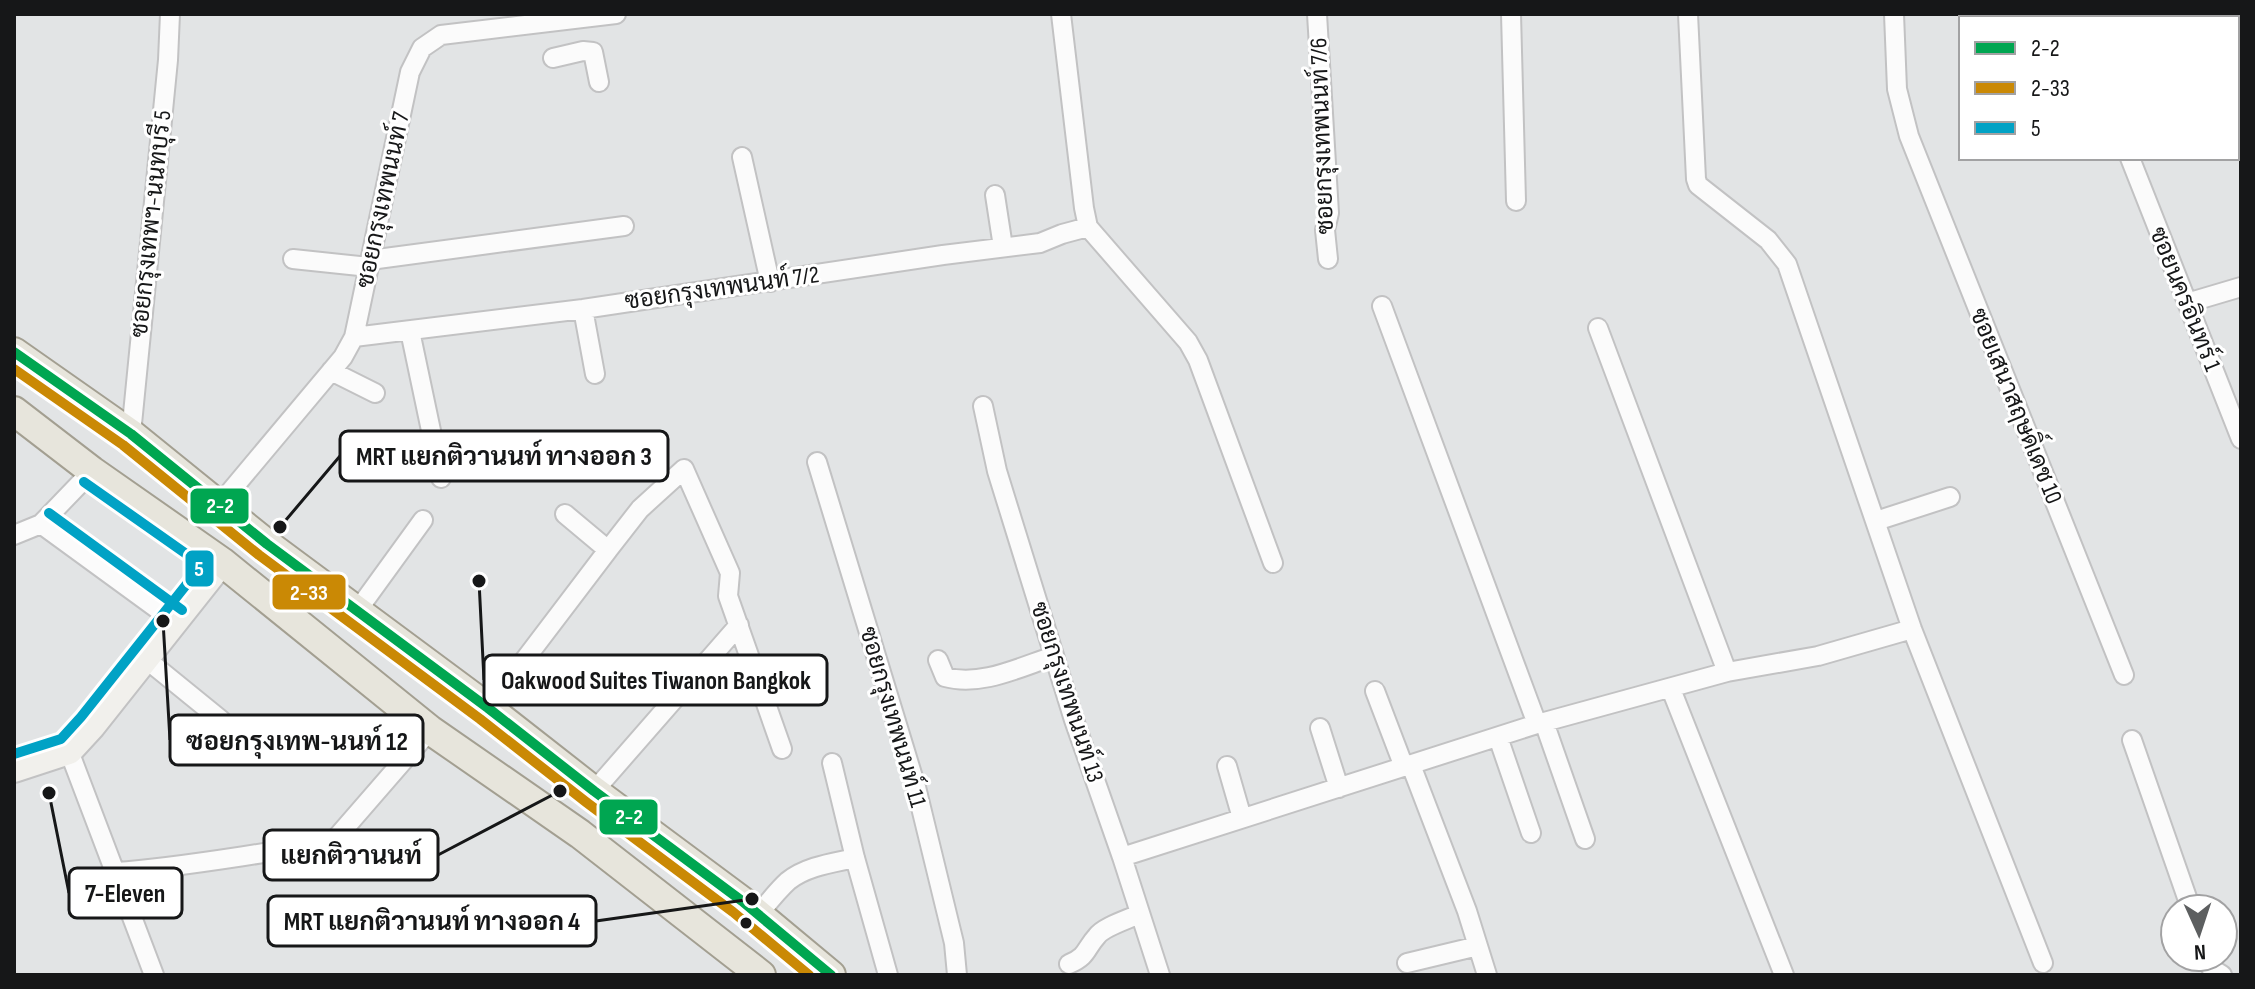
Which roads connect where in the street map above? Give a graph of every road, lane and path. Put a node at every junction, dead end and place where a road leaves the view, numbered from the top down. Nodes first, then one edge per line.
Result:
1 (170, 14) edge
2 (616, 14) edge
3 (1061, 14) edge
4 (1317, 14) edge
5 (1511, 14) edge
6 (1688, 14) edge
7 (1894, 14) edge
8 (587, 18) junction
9 (525, 19) edge
10 (593, 52) junction
11 (553, 58) dead end
12 (599, 82) dead end
13 (742, 157) dead end
14 (2131, 160) edge
15 (995, 195) dead end
16 (1516, 201) dead end
17 (624, 226) dead end
18 (1088, 227) junction
19 (1003, 247) junction
20 (293, 259) dead end
21 (1328, 259) dead end
22 (370, 264) junction
23 (770, 282) junction
24 (2241, 287) edge
25 (2187, 303) junction
26 (1382, 306) dead end
27 (583, 309) junction
28 (1598, 328) dead end
29 (410, 331) junction
30 (354, 337) junction
31 (14, 352) edge
32 (331, 371) junction
33 (595, 374) dead end
34 (54, 381) junction
35 (375, 393) dead end
36 (983, 406) dead end
37 (20, 416) edge
38 (131, 434) junction
39 (2241, 439) edge
40 (433, 442) junction
41 (485, 442) dead end
42 (817, 462) dead end
43 (92, 471) junction
44 (441, 478) dead end
45 (1950, 497) dead end
46 (219, 505) junction
47 (565, 514) dead end
48 (423, 520) dead end
49 (1876, 521) junction
50 (41, 524) junction
51 (14, 535) edge
52 (608, 550) junction
53 (222, 562) junction
54 (1273, 563) dead end
55 (357, 611) junction
56 (174, 621) junction
57 (739, 625) junction
58 (1912, 629) junction
59 (1054, 656) junction
60 (146, 659) junction
61 (938, 660) dead end
62 (1727, 672) junction
63 (2124, 675) dead end
64 (1671, 689) junction
65 (1375, 691) dead end
66 (488, 708) junction
67 (221, 720) dead end
68 (1540, 723) junction
69 (1320, 728) dead end
70 (430, 730) junction
71 (1498, 737) junction
72 (2132, 740) dead end
73 (782, 749) dead end
74 (69, 751) junction
75 (832, 763) dead end
76 (1227, 766) dead end
77 (1407, 766) junction
78 (14, 769) edge
79 (1339, 788) junction
80 (594, 791) junction
81 (1242, 818) junction
82 (1531, 833) dead end
83 (1585, 839) dead end
84 (1122, 857) junction
85 (855, 858) junction
86 (116, 872) junction
87 (2185, 893) edge
88 (1139, 914) junction
89 (758, 915) junction
90 (1478, 946) junction
91 (1407, 963) dead end
92 (2043, 963) dead end
93 (1069, 964) dead end
94 (154, 975) edge
95 (761, 975) edge
96 (831, 975) edge
97 (888, 975) edge
98 (957, 975) edge
99 (1160, 975) edge
100 (1487, 975) edge
101 (1784, 975) edge

1 - 38 street, ซอยกรุงเทพฯ-นนทบุรี 5
2 - 8 street, ซอยกรุงเทพนนท์ 7
3 - 18 street
4 - 21 street, ซอยกรุงเทพนนท์ 7/6
5 - 16 street
6 - 49 street
7 - 63 street, ซอยเสนาสฤษดิ์เดช 10
8 - 9 street, ซอยกรุงเทพนนท์ 7
8 - 10 street
9 - 22 street, ซอยกรุงเทพนนท์ 7
10 - 11 street
10 - 12 street
13 - 23 street
14 - 25 street, ซอยนครอินทร์ 1
15 - 19 street
17 - 22 street
18 - 19 street, ซอยกรุงเทพนนท์ 7/2
18 - 54 street
19 - 23 street, ซอยกรุงเทพนนท์ 7/2
20 - 22 street
22 - 30 street, ซอยกรุงเทพนนท์ 7
23 - 27 street, ซอยกรุงเทพนนท์ 7/2
24 - 25 street
25 - 39 street, ซอยนครอินทร์ 1
26 - 68 street
27 - 29 street, ซอยกรุงเทพนนท์ 7/2
27 - 33 street
28 - 62 street
29 - 30 street, ซอยกรุงเทพนนท์ 7/2
29 - 40 street
30 - 32 street, ซอยกรุงเทพนนท์ 7
31 - 34 main road
32 - 35 street
32 - 46 street, ซอยกรุงเทพนนท์ 7
34 - 37 main road
34 - 38 main road
36 - 59 street, ซอยกรุงเทพนนท์ 13
37 - 43 main road
38 - 46 main road
40 - 41 street
40 - 44 street
42 - 98 street, ซอยกรุงเทพนนท์ 11
43 - 50 street
43 - 53 main road
45 - 49 street
46 - 55 main road
47 - 52 street
48 - 55 street
49 - 58 street
50 - 51 street
50 - 56 street
52 - 57 street
52 - 66 street
53 - 56 street
53 - 70 main road
55 - 66 main road
56 - 60 street
57 - 73 street
57 - 80 street
58 - 62 street
58 - 92 street
59 - 61 street
59 - 84 street, ซอยกรุงเทพนนท์ 13
60 - 67 street
60 - 74 street
62 - 64 street
64 - 68 street
64 - 101 street
65 - 77 street
66 - 80 main road
68 - 71 street
68 - 83 street
69 - 79 street
70 - 86 street
70 - 95 main road
71 - 77 street
71 - 82 street
72 - 87 street
74 - 78 street
74 - 86 street
75 - 85 street
76 - 81 street
77 - 79 street
77 - 90 street
79 - 81 street
80 - 89 main road
81 - 84 street
84 - 88 street, ซอยกรุงเทพนนท์ 13
85 - 89 street
85 - 97 street
86 - 94 street
88 - 93 street
88 - 99 street, ซอยกรุงเทพนนท์ 13
89 - 96 main road
90 - 91 street
90 - 100 street

